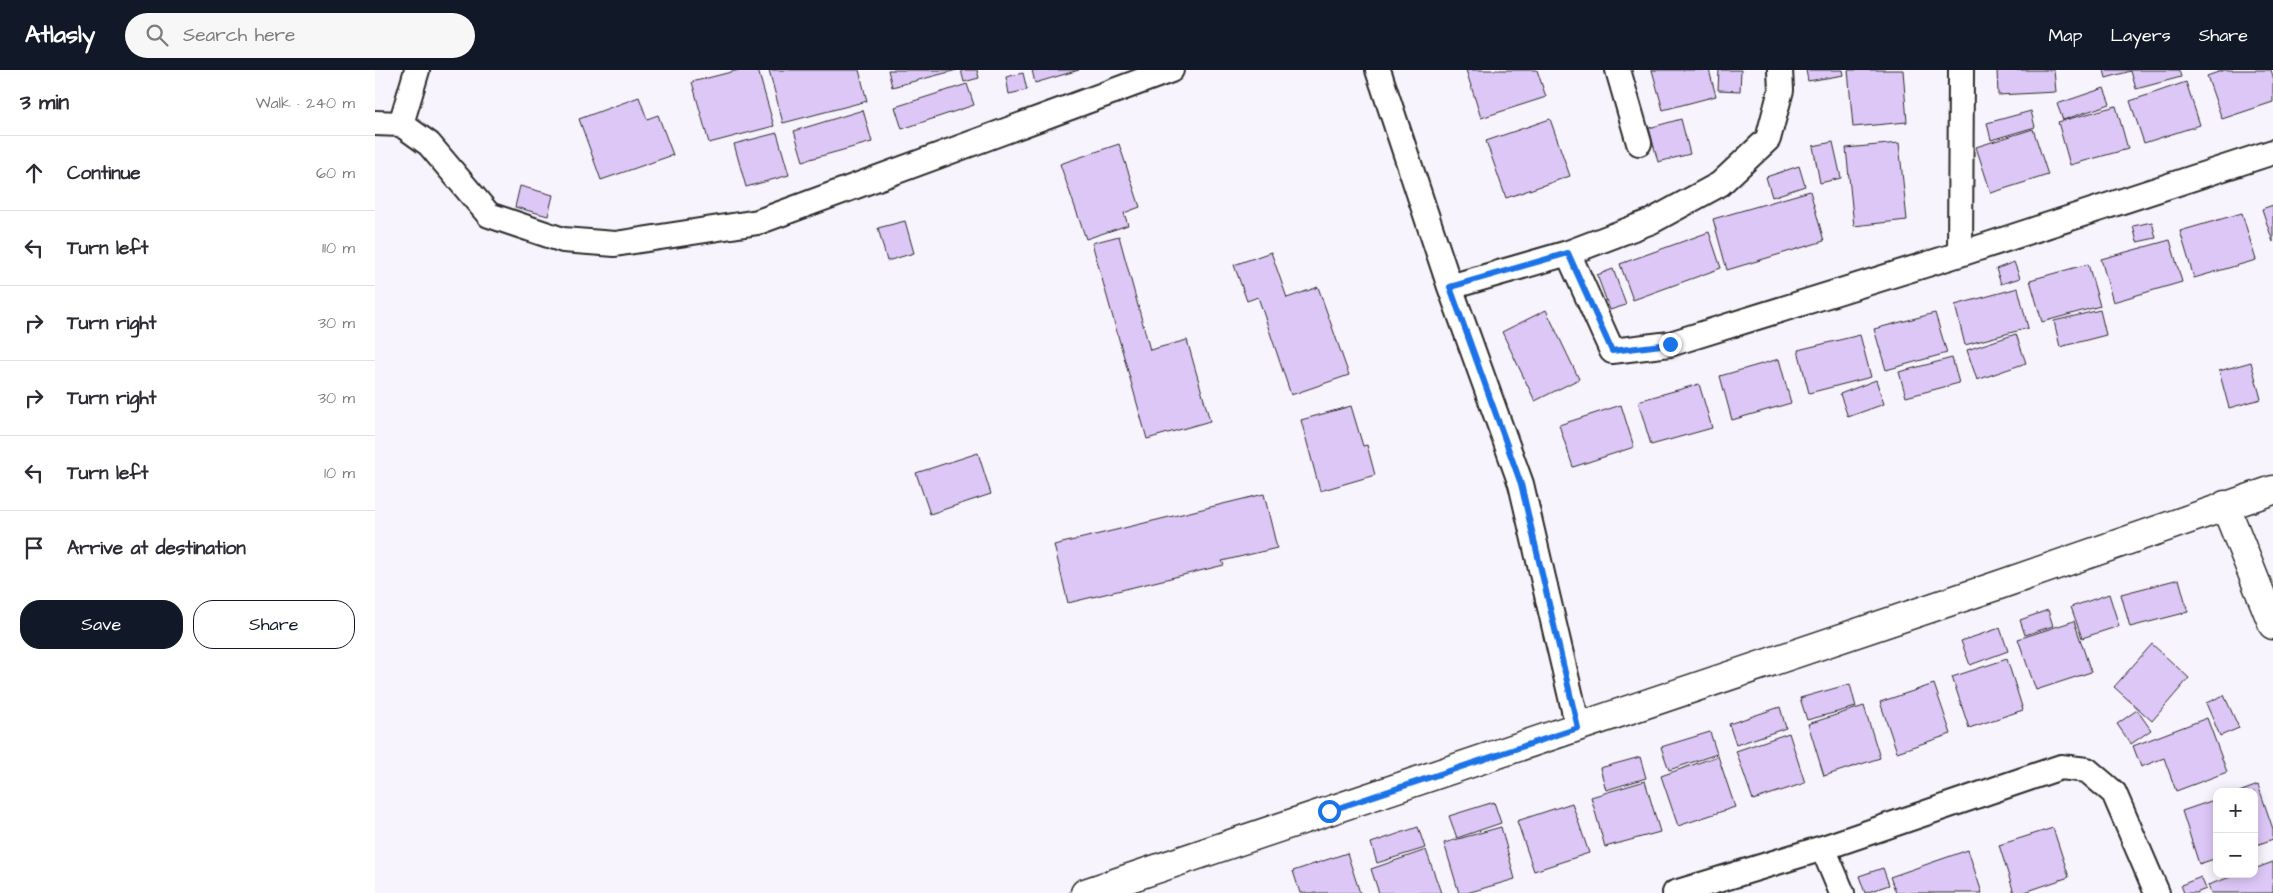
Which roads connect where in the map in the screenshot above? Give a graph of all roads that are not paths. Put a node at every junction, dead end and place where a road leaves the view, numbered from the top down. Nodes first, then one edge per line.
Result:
1 (417, 70) edge
2 (1171, 70) edge
3 (1378, 70) edge
4 (1618, 70) edge
5 (1780, 70) edge
6 (1961, 70) edge
7 (375, 123) edge
8 (401, 124) junction
9 (1639, 143) dead end
10 (2273, 152) edge
11 (1568, 253) junction
12 (1960, 254) junction
13 (1450, 287) junction
14 (2273, 490) edge
15 (2225, 505) junction
16 (2273, 626) edge
17 (1578, 728) junction
18 (1823, 848) junction
19 (1085, 893) edge
20 (1675, 893) edge
21 (1842, 893) edge
22 (2157, 893) edge

1 - 8 street
2 - 8 street
3 - 13 street
4 - 9 street
5 - 11 street
6 - 12 street
7 - 8 street
10 - 12 street
11 - 12 street
11 - 13 street
13 - 17 street
14 - 15 street
15 - 16 street
15 - 17 street
17 - 19 street
18 - 20 street
18 - 21 street
18 - 22 street

